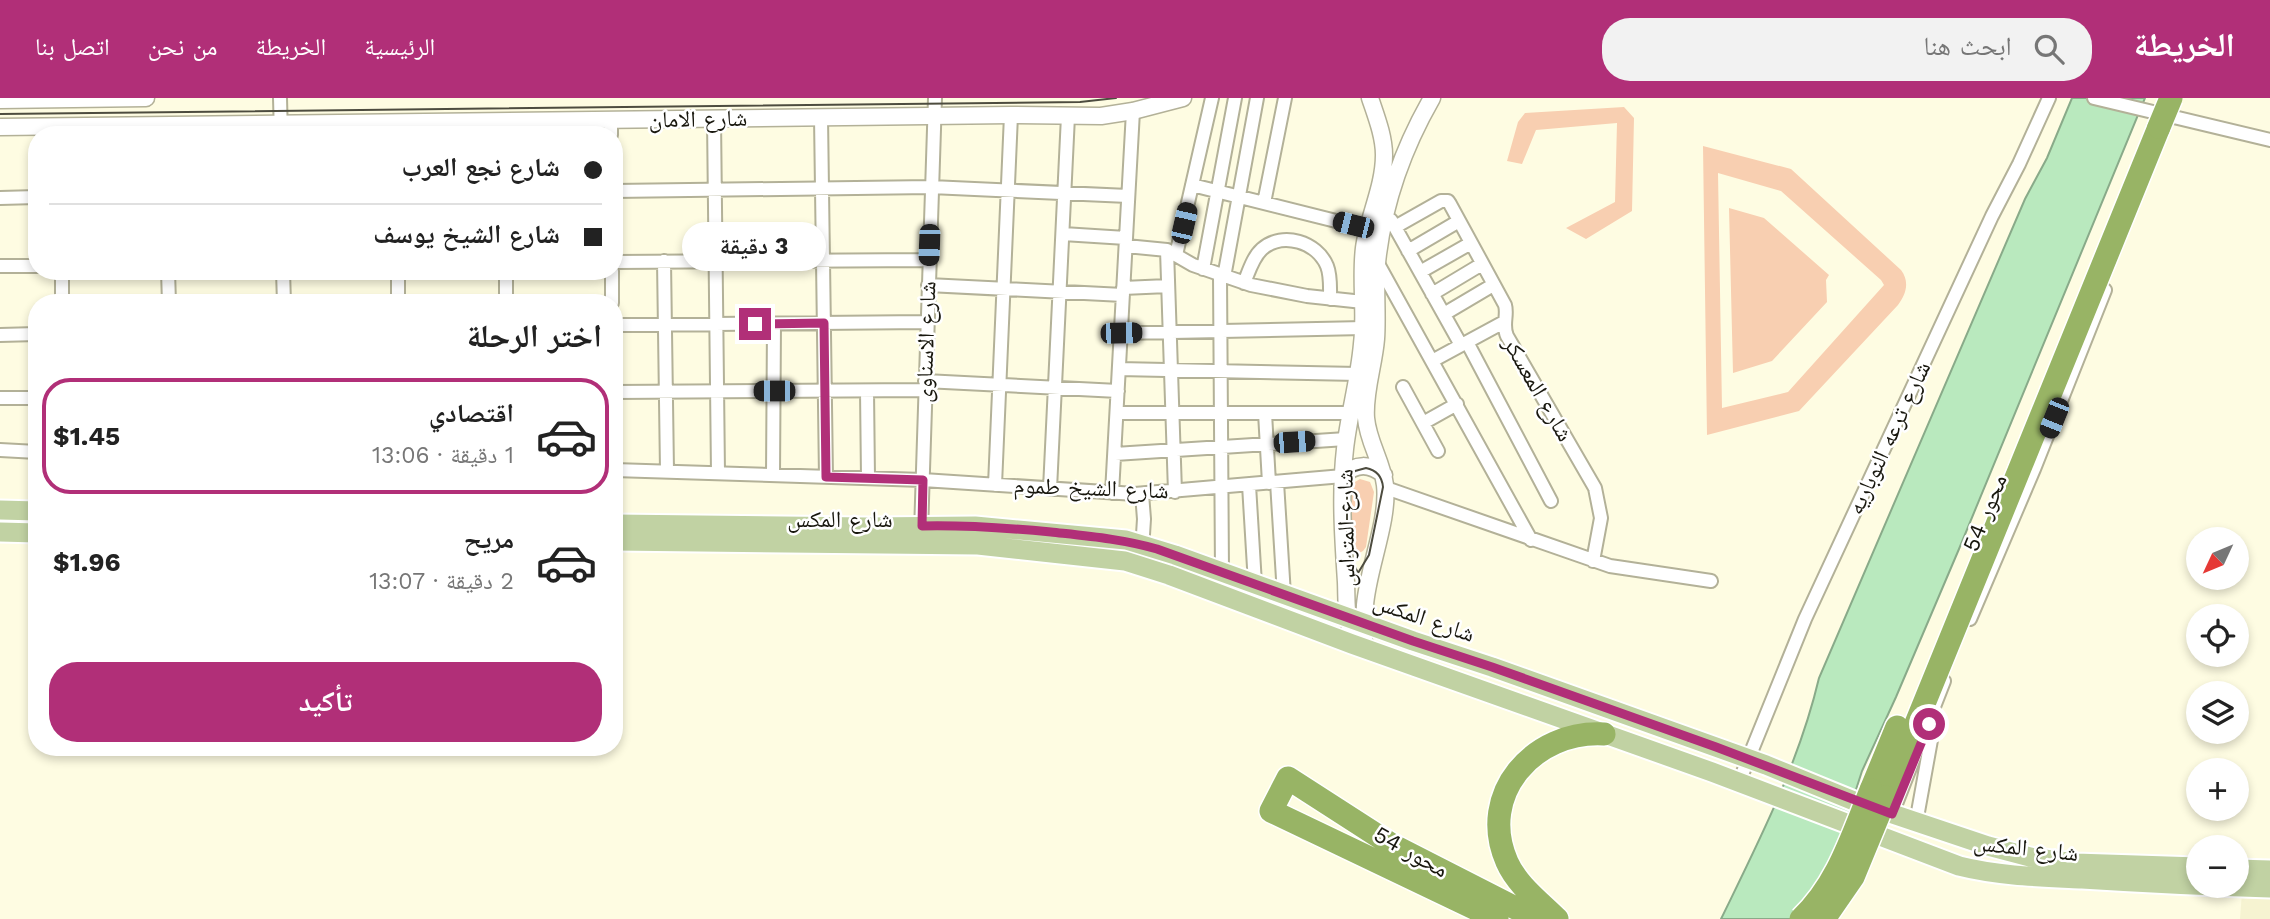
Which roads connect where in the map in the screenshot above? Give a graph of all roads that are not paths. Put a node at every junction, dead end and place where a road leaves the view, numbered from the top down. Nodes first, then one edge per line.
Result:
1 (146, 98) edge
2 (280, 98) edge
3 (935, 98) edge
4 (1183, 98) edge
5 (1212, 98) edge
6 (1235, 98) edge
7 (1257, 98) edge
8 (1285, 98) edge
9 (1370, 98) edge
10 (1432, 98) edge
11 (2049, 98) edge
12 (2094, 98) edge
13 (2171, 98) edge
14 (60, 99) edge
15 (0, 100) edge
16 (1133, 111) junction
17 (2149, 114) edge
18 (934, 115) junction
19 (1011, 115) junction
20 (1068, 116) junction
21 (821, 117) junction
22 (714, 119) junction
23 (281, 126) edge
24 (0, 127) edge
25 (623, 127) edge
26 (28, 128) edge
27 (2270, 140) edge
28 (1384, 162) junction
29 (1401, 165) junction
30 (1192, 185) junction
31 (931, 187) junction
32 (822, 188) junction
33 (715, 190) junction
34 (623, 191) edge
35 (1007, 191) junction
36 (1217, 191) junction
37 (1065, 193) junction
38 (1128, 196) junction
39 (28, 197) edge
40 (1239, 197) junction
41 (0, 198) edge
42 (1264, 203) junction
43 (1391, 219) junction
44 (1459, 220) junction
45 (1368, 229) junction
46 (1063, 234) junction
47 (1126, 242) junction
48 (1471, 243) junction
49 (1408, 251) junction
50 (1172, 252) junction
51 (823, 260) junction
52 (929, 260) junction
53 (664, 261) junction
54 (716, 261) junction
55 (623, 262) edge
56 (1377, 262) junction
57 (1482, 264) junction
58 (0, 266) edge
59 (28, 266) edge
60 (1203, 269) junction
61 (1420, 272) junction
62 (1222, 276) junction
63 (1244, 282) junction
64 (928, 285) junction
65 (1493, 285) junction
66 (1168, 286) junction
67 (1003, 288) junction
68 (2105, 290) dead end
69 (1060, 291) junction
70 (1123, 291) junction
71 (1432, 293) junction
72 (1330, 299) junction
73 (1363, 302) junction
74 (1444, 314) junction
75 (927, 322) junction
76 (1504, 322) junction
77 (824, 323) junction
78 (716, 324) junction
79 (774, 324) junction
80 (623, 325) edge
81 (664, 325) junction
82 (1364, 328) junction
83 (1220, 331) junction
84 (1170, 332) junction
85 (1121, 333) junction
86 (28, 334) edge
87 (0, 335) edge
88 (1464, 343) junction
89 (1432, 361) junction
90 (1119, 369) junction
91 (1171, 370) junction
92 (1220, 371) junction
93 (1358, 374) junction
94 (999, 384) junction
95 (925, 385) junction
96 (1055, 387) junction
97 (1403, 387) dead end
98 (774, 391) junction
99 (825, 391) junction
100 (867, 391) junction
101 (1118, 391) junction
102 (623, 392) edge
103 (665, 392) junction
104 (717, 392) junction
105 (0, 398) edge
106 (28, 398) edge
107 (1457, 404) junction
108 (1117, 413) junction
109 (1173, 413) junction
110 (1221, 413) junction
111 (1265, 413) junction
112 (1350, 413) junction
113 (1423, 423) junction
114 (1346, 439) junction
115 (1267, 444) junction
116 (1221, 447) junction
117 (0, 450) edge
118 (1174, 450) junction
119 (28, 452) edge
120 (1438, 452) dead end
121 (1115, 454) junction
122 (623, 470) edge
123 (667, 471) junction
124 (718, 473) junction
125 (773, 475) junction
126 (1343, 476) junction
127 (826, 477) junction
128 (868, 478) junction
129 (923, 480) junction
130 (1273, 482) junction
131 (1385, 482) junction
132 (995, 485) junction
133 (1249, 485) junction
134 (1221, 488) junction
135 (1051, 489) junction
136 (1175, 492) junction
137 (1112, 493) junction
138 (1142, 494) junction
139 (1551, 501) dead end
140 (0, 510) edge
141 (28, 511) edge
142 (623, 524) edge
143 (0, 532) edge
144 (28, 533) edge
145 (921, 535) junction
146 (1531, 540) junction
147 (623, 541) edge
148 (1143, 545) junction
149 (1593, 561) junction
150 (1138, 565) junction
151 (1222, 572) junction
152 (1712, 581) dead end
153 (1255, 584) junction
154 (1283, 595) junction
155 (1357, 621) junction
156 (1361, 647) junction
157 (1492, 667) junction
158 (1484, 691) junction
159 (1938, 701) junction
160 (1604, 734) junction
161 (1757, 762) junction
162 (1739, 782) junction
163 (1876, 801) junction
164 (1916, 823) junction
165 (2186, 867) edge
166 (2249, 869) edge
167 (2270, 870) edge
168 (2186, 884) edge
169 (2249, 887) edge
170 (2270, 888) edge
171 (1497, 919) edge
172 (1537, 919) edge
173 (1557, 919) edge
174 (1801, 919) edge
175 (1824, 919) edge

1 - 14 street
2 - 23 street
3 - 18 street, شارع الاسناوى
4 - 16 street, شارع الامان
5 - 30 street
6 - 36 street
7 - 40 street
8 - 42 street
9 - 28 street, شارع المتراس
10 - 29 street, شارع المتراس
11 - 161 street, شارع ترعه النوباريه
12 - 17 street
13 - 17 highway, محور 54, bridge
14 - 15 street
16 - 20 street, شارع الامان
16 - 38 street
17 - 27 street
17 - 163 highway, محور 54
18 - 19 street, شارع الامان
18 - 21 street, شارع الامان
18 - 31 street, شارع الاسناوى
19 - 20 street, شارع الامان
19 - 35 street
20 - 37 street
21 - 22 street, شارع الامان
21 - 32 street
22 - 25 street, شارع الامان
22 - 33 street
24 - 26 street, شارع الامان
28 - 29 street
28 - 45 street, شارع المتراس
29 - 43 street, شارع المتراس
30 - 36 street
30 - 50 street
31 - 32 street
31 - 35 street
31 - 52 street, شارع الاسناوى
32 - 33 street
32 - 51 street
33 - 34 street
33 - 54 street
35 - 37 street
35 - 67 street
36 - 40 street
36 - 60 street
37 - 38 street
37 - 46 street
38 - 47 street
39 - 41 street
40 - 42 street
40 - 62 street
42 - 45 street
43 - 44 street
43 - 49 street
43 - 56 street, شارع المتراس
44 - 48 street, شارع المعسكر
44 - 49 street
45 - 73 street, شارع المتراس
46 - 47 street
46 - 69 street
47 - 50 street
47 - 70 street
48 - 57 street, شارع المعسكر
48 - 61 street
49 - 61 street
50 - 60 street
50 - 66 street
51 - 52 street
51 - 54 street
51 - 77 street
52 - 64 street, شارع الاسناوى
53 - 54 street
53 - 55 street
53 - 81 street
54 - 78 street
56 - 89 street
56 - 131 street, شارع المتراس
57 - 65 street, شارع المعسكر
57 - 71 street
58 - 59 street
60 - 62 street
61 - 71 street
62 - 63 street
62 - 83 street
63 - 72 street
63 - 72 street
64 - 67 street
64 - 75 street, شارع الاسناوى
65 - 74 street
65 - 76 street, شارع المعسكر
66 - 70 street
66 - 84 street
67 - 69 street
67 - 94 street
68 - 159 street
69 - 70 street
69 - 96 street
70 - 85 street
71 - 74 street
72 - 73 street
73 - 82 street, شارع المتراس
74 - 88 street
75 - 77 street
75 - 95 street, شارع الاسناوى
76 - 88 street
76 - 149 street, شارع المعسكر
77 - 79 street
77 - 99 street
78 - 79 street
78 - 81 street
78 - 104 street
79 - 98 street
80 - 81 street
81 - 103 street
82 - 83 street
82 - 93 street, شارع المتراس
83 - 84 street
83 - 92 street
84 - 85 street
84 - 91 street
85 - 90 street
86 - 87 street
88 - 89 street
88 - 139 street
89 - 107 street
90 - 91 street
90 - 101 street
91 - 92 street
91 - 109 street
92 - 93 street
92 - 110 street
93 - 112 street, شارع المتراس
94 - 95 street
94 - 96 street
94 - 132 street
95 - 100 street
95 - 129 street, شارع الاسناوى
96 - 101 street
96 - 135 street
97 - 113 street
98 - 99 street
98 - 104 street
98 - 125 street
99 - 100 street
99 - 127 street
100 - 128 street
101 - 108 street
102 - 103 street
103 - 104 street
103 - 123 street
104 - 124 street
105 - 106 street
107 - 113 street
107 - 146 street
108 - 109 street
108 - 121 street
109 - 110 street
109 - 118 street
110 - 111 street
110 - 116 street
111 - 112 street
111 - 115 street
112 - 114 street, شارع المتراس
113 - 120 street
114 - 115 street
114 - 126 street, شارع المتراس
115 - 116 street
115 - 130 street
116 - 118 street
116 - 134 street
117 - 119 street
118 - 121 street
118 - 136 street
121 - 137 street
122 - 123 street, شارع الشيخ طموم
123 - 124 street, شارع الشيخ طموم
124 - 125 street, شارع الشيخ طموم
125 - 127 street, شارع الشيخ طموم
126 - 130 street, شارع الشيخ طموم
126 - 131 street
126 - 155 street, شارع المتراس
127 - 128 street, شارع الشيخ طموم
128 - 129 street, شارع الشيخ طموم
129 - 132 street, شارع الشيخ طموم
129 - 145 street, شارع الاسناوى
130 - 133 street, شارع الشيخ طموم
130 - 154 street
131 - 146 street
131 - 155 street, شارع المتراس
132 - 135 street, شارع الشيخ طموم
133 - 134 street, شارع الشيخ طموم
133 - 153 street
134 - 136 street, شارع الشيخ طموم
134 - 151 street
135 - 137 street, شارع الشيخ طموم
136 - 138 street, شارع الشيخ طموم
137 - 138 street, شارع الشيخ طموم
138 - 148 street
140 - 141 main road
142 - 145 main road, شارع المكس
143 - 144 main road
145 - 147 main road, شارع المكس
145 - 148 main road, شارع المكس
145 - 150 main road, شارع المكس
146 - 149 street
148 - 150 street
148 - 151 main road, شارع المكس
149 - 152 street
150 - 156 main road, شارع المكس
151 - 153 main road, شارع المكس
153 - 154 main road, شارع المكس
154 - 155 main road, شارع المكس
155 - 156 street, شارع المتراس
155 - 157 main road, شارع المكس
156 - 158 main road, شارع المكس
157 - 158 main road
157 - 161 main road, شارع المكس
158 - 160 main road, شارع المكس
159 - 163 street
159 - 164 street
160 - 162 main road, شارع المكس
160 - 173 highway
161 - 162 street, شارع ترعه النوباريه
161 - 163 main road, شارع المكس
162 - 168 main road, شارع المكس
163 - 164 main road, شارع المكس
163 - 174 highway, محور 54, bridge
163 - 175 highway, محور 54, bridge
164 - 165 main road, شارع المكس
166 - 167 main road
169 - 170 main road, شارع المكس
171 - 172 highway, محور 54

